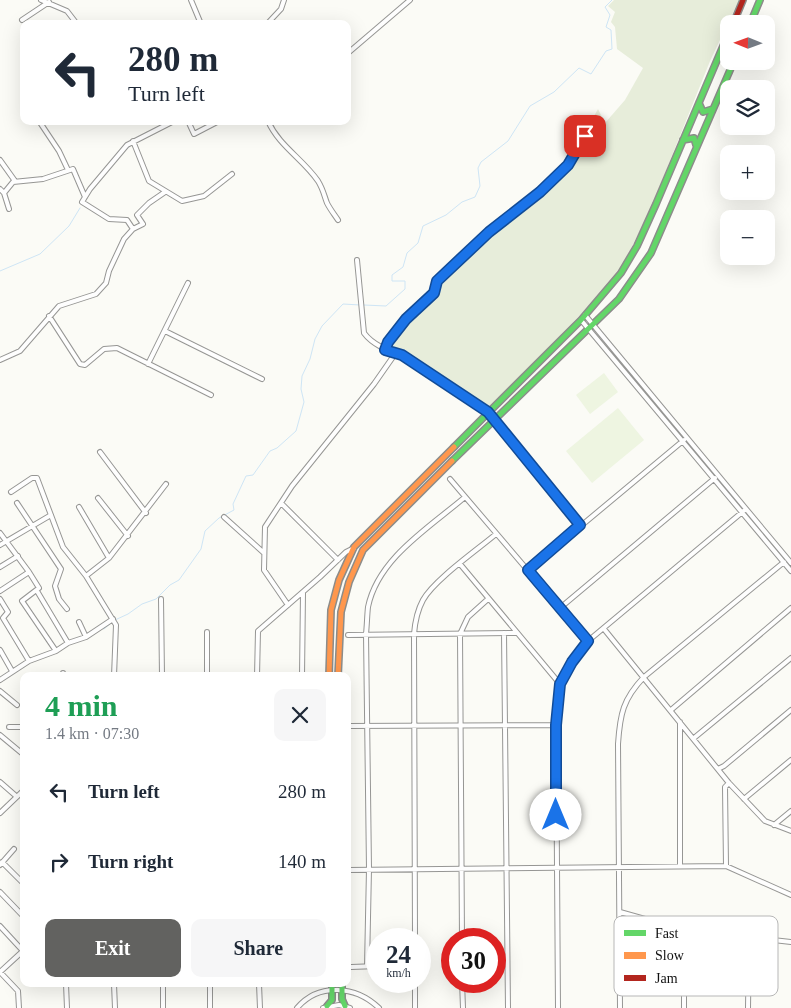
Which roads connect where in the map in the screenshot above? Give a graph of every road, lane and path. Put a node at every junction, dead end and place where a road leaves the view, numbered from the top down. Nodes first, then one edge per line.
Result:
1 (41, 0) edge
2 (191, 0) edge
3 (284, 0) edge
4 (410, 0) edge
5 (743, 0) edge
6 (760, 0) edge
7 (50, 2) junction
8 (737, 15) edge
9 (754, 15) edge
10 (22, 20) dead end
11 (74, 20) edge
12 (199, 20) edge
13 (271, 20) edge
14 (351, 50) edge
15 (720, 53) edge
16 (730, 70) edge
17 (699, 102) junction
18 (713, 109) junction
19 (42, 125) edge
20 (167, 125) edge
21 (190, 125) edge
22 (211, 125) edge
23 (270, 125) edge
24 (585, 136) dead end
25 (683, 140) junction
26 (133, 142) junction
27 (696, 148) junction
28 (0, 160) edge
29 (68, 170) junction
30 (232, 174) dead end
31 (15, 181) junction
32 (0, 189) edge
33 (165, 192) junction
34 (4, 193) junction
35 (84, 198) junction
36 (9, 209) dead end
37 (338, 220) dead end
38 (134, 229) junction
39 (357, 260) dead end
40 (188, 283) dead end
41 (49, 316) junction
42 (583, 318) junction
43 (591, 326) junction
44 (165, 331) junction
45 (385, 350) junction
46 (395, 354) junction
47 (0, 360) edge
48 (148, 364) junction
49 (262, 379) dead end
50 (211, 395) dead end
51 (488, 412) junction
52 (495, 418) junction
53 (686, 440) junction
54 (100, 452) dead end
55 (714, 478) junction
56 (450, 480) dead end
57 (166, 484) dead end
58 (11, 492) dead end
59 (465, 497) junction
60 (98, 498) dead end
61 (17, 503) dead end
62 (281, 503) junction
63 (79, 507) dead end
64 (744, 511) junction
65 (146, 513) junction
66 (51, 515) junction
67 (224, 517) dead end
68 (580, 525) junction
69 (32, 526) junction
70 (0, 533) edge
71 (496, 534) junction
72 (128, 536) junction
73 (7, 541) junction
74 (0, 545) edge
75 (354, 547) junction
76 (264, 553) junction
77 (18, 556) junction
78 (109, 558) junction
79 (338, 560) junction
80 (784, 562) junction
81 (791, 563) edge
82 (460, 564) junction
83 (0, 567) edge
84 (528, 570) junction
85 (791, 571) edge
86 (29, 572) junction
87 (86, 576) junction
88 (0, 591) edge
89 (36, 591) junction
90 (303, 593) junction
91 (0, 599) edge
92 (161, 599) dead end
93 (488, 599) junction
94 (288, 605) junction
95 (560, 608) junction
96 (791, 608) edge
97 (67, 609) dead end
98 (113, 619) junction
99 (79, 622) dead end
100 (604, 629) junction
101 (207, 632) dead end
102 (504, 633) junction
103 (517, 633) junction
104 (366, 634) junction
105 (414, 634) junction
106 (460, 634) junction
107 (348, 635) dead end
108 (86, 638) junction
109 (588, 641) junction
110 (68, 643) junction
111 (0, 650) edge
112 (56, 651) junction
113 (791, 658) edge
114 (29, 661) junction
115 (12, 671) junction
116 (114, 672) edge
117 (162, 672) edge
118 (207, 672) edge
119 (257, 672) edge
120 (302, 672) edge
121 (329, 672) edge
122 (338, 672) edge
123 (644, 677) junction
124 (0, 680) edge
125 (560, 684) junction
126 (0, 691) edge
127 (17, 704) dead end
128 (670, 710) junction
129 (791, 710) edge
130 (680, 722) junction
131 (504, 725) junction
132 (556, 725) junction
133 (20, 726) edge
134 (351, 726) edge
135 (367, 726) junction
136 (414, 726) junction
137 (459, 726) junction
138 (9, 727) dead end
139 (0, 735) edge
140 (694, 738) junction
141 (20, 752) edge
142 (791, 760) edge
143 (718, 769) junction
144 (0, 782) edge
145 (730, 783) junction
146 (20, 793) edge
147 (16, 796) junction
148 (744, 799) junction
149 (791, 812) edge
150 (0, 813) edge
151 (774, 825) junction
152 (791, 831) edge
153 (14, 849) dead end
154 (1, 864) edge
155 (680, 866) junction
156 (726, 866) junction
157 (619, 867) junction
158 (461, 868) junction
159 (506, 868) junction
160 (370, 869) junction
161 (416, 869) junction
162 (556, 869) junction
163 (351, 870) edge
164 (20, 881) edge
165 (0, 892) edge
166 (791, 895) edge
167 (620, 912) junction
168 (20, 913) edge
169 (620, 916) edge
170 (634, 916) edge
171 (0, 926) edge
172 (368, 928) edge
173 (415, 928) edge
174 (462, 928) edge
175 (778, 941) edge
176 (791, 942) edge
177 (20, 947) edge
178 (20, 953) edge
179 (0, 963) edge
180 (366, 966) edge
181 (351, 967) dead end
182 (4, 968) junction
183 (0, 972) edge
184 (66, 987) edge
185 (114, 987) edge
186 (163, 987) edge
187 (210, 987) edge
188 (260, 987) edge
189 (332, 987) edge
190 (342, 987) edge
191 (415, 993) edge
192 (462, 993) edge
193 (325, 1007) edge
194 (348, 1007) edge
195 (18, 1008) edge
196 (67, 1008) edge
197 (115, 1008) edge
198 (163, 1008) edge
199 (210, 1008) edge
200 (260, 1008) edge
201 (297, 1008) edge
202 (379, 1008) edge
203 (415, 1008) edge
204 (463, 1008) edge
205 (508, 1008) edge
206 (558, 1008) edge

1 - 7 street
2 - 12 street
3 - 13 street
4 - 14 street
5 - 8 street
6 - 9 street
7 - 10 street
7 - 11 street
15 - 17 street
16 - 18 street
17 - 18 street
17 - 25 street
18 - 27 street
19 - 29 street
20 - 26 street
21 - 22 street
23 - 37 street
24 - 45 street
25 - 27 street
25 - 42 street
26 - 33 street
26 - 35 street
27 - 43 street
28 - 31 street
29 - 31 street
29 - 35 street
30 - 33 street
31 - 34 street
32 - 34 street
33 - 38 street
34 - 36 street
35 - 38 street
38 - 41 street
39 - 45 street
40 - 44 street
41 - 47 street
41 - 48 street
42 - 43 street
42 - 51 street
43 - 52 street
43 - 53 street
44 - 48 street
44 - 49 street
45 - 46 street
46 - 51 street
46 - 62 street
48 - 50 street
51 - 52 street
51 - 75 street
52 - 68 street
52 - 122 street
53 - 55 street
53 - 64 street
53 - 68 street
54 - 65 street
55 - 64 street
55 - 95 street
56 - 59 street
57 - 65 street
58 - 66 street
59 - 71 street
59 - 104 street
60 - 72 street
61 - 69 street
62 - 76 street
62 - 79 street
63 - 78 street
64 - 80 street
64 - 81 street
64 - 100 street
65 - 72 street
66 - 69 street
66 - 87 street
67 - 76 street
68 - 84 street
69 - 73 street
69 - 97 street
70 - 73 street
71 - 82 street
71 - 84 street
72 - 78 street
73 - 74 street
73 - 77 street
75 - 79 street
75 - 121 street
76 - 94 street
77 - 83 street
77 - 86 street
78 - 87 street
79 - 90 street
80 - 85 street
80 - 123 street
82 - 93 street
82 - 105 street
84 - 95 street
86 - 88 street
86 - 89 street
87 - 98 street
89 - 110 street
89 - 112 street
90 - 94 street
90 - 120 street
91 - 114 street
92 - 117 street
93 - 103 street
93 - 106 street
94 - 119 street
95 - 109 street
96 - 128 street
98 - 108 street
98 - 116 street
99 - 108 street
100 - 109 street
100 - 123 street
101 - 118 street
102 - 103 street
102 - 106 street
102 - 131 street
103 - 125 street
104 - 105 street
104 - 107 street
104 - 135 street
105 - 106 street
105 - 136 street
106 - 137 street
108 - 110 street
109 - 125 street
110 - 112 street
111 - 115 street
112 - 114 street
113 - 140 street
114 - 115 street
115 - 124 street
123 - 128 street
123 - 157 street
125 - 132 street
126 - 127 street
128 - 130 street
129 - 143 street
130 - 140 street
130 - 155 street
131 - 132 street
131 - 137 street
131 - 159 street
132 - 162 street
133 - 138 street
134 - 135 street
135 - 136 street
135 - 160 street
136 - 137 street
136 - 161 street
137 - 158 street
139 - 141 street
140 - 143 street
142 - 148 street
143 - 145 street
144 - 147 street
145 - 148 street
145 - 156 street
146 - 147 street
147 - 150 street
148 - 151 street
149 - 151 street
151 - 152 street
153 - 154 street
154 - 164 street
155 - 156 street
155 - 157 street
156 - 166 street
157 - 162 street
157 - 167 street
158 - 159 street
158 - 161 street
158 - 174 street
159 - 162 street
159 - 205 street
160 - 161 street
160 - 163 street
160 - 172 street
161 - 173 street
162 - 206 street
165 - 168 street
167 - 169 street
167 - 170 street
171 - 177 street
175 - 176 street
178 - 182 street
179 - 182 street
180 - 181 street
182 - 183 street
183 - 195 street
184 - 196 street
185 - 197 street
186 - 198 street
187 - 199 street
188 - 200 street
189 - 190 street
189 - 193 street
189 - 201 street
190 - 194 street
190 - 202 street
191 - 203 street
192 - 204 street
193 - 194 street

